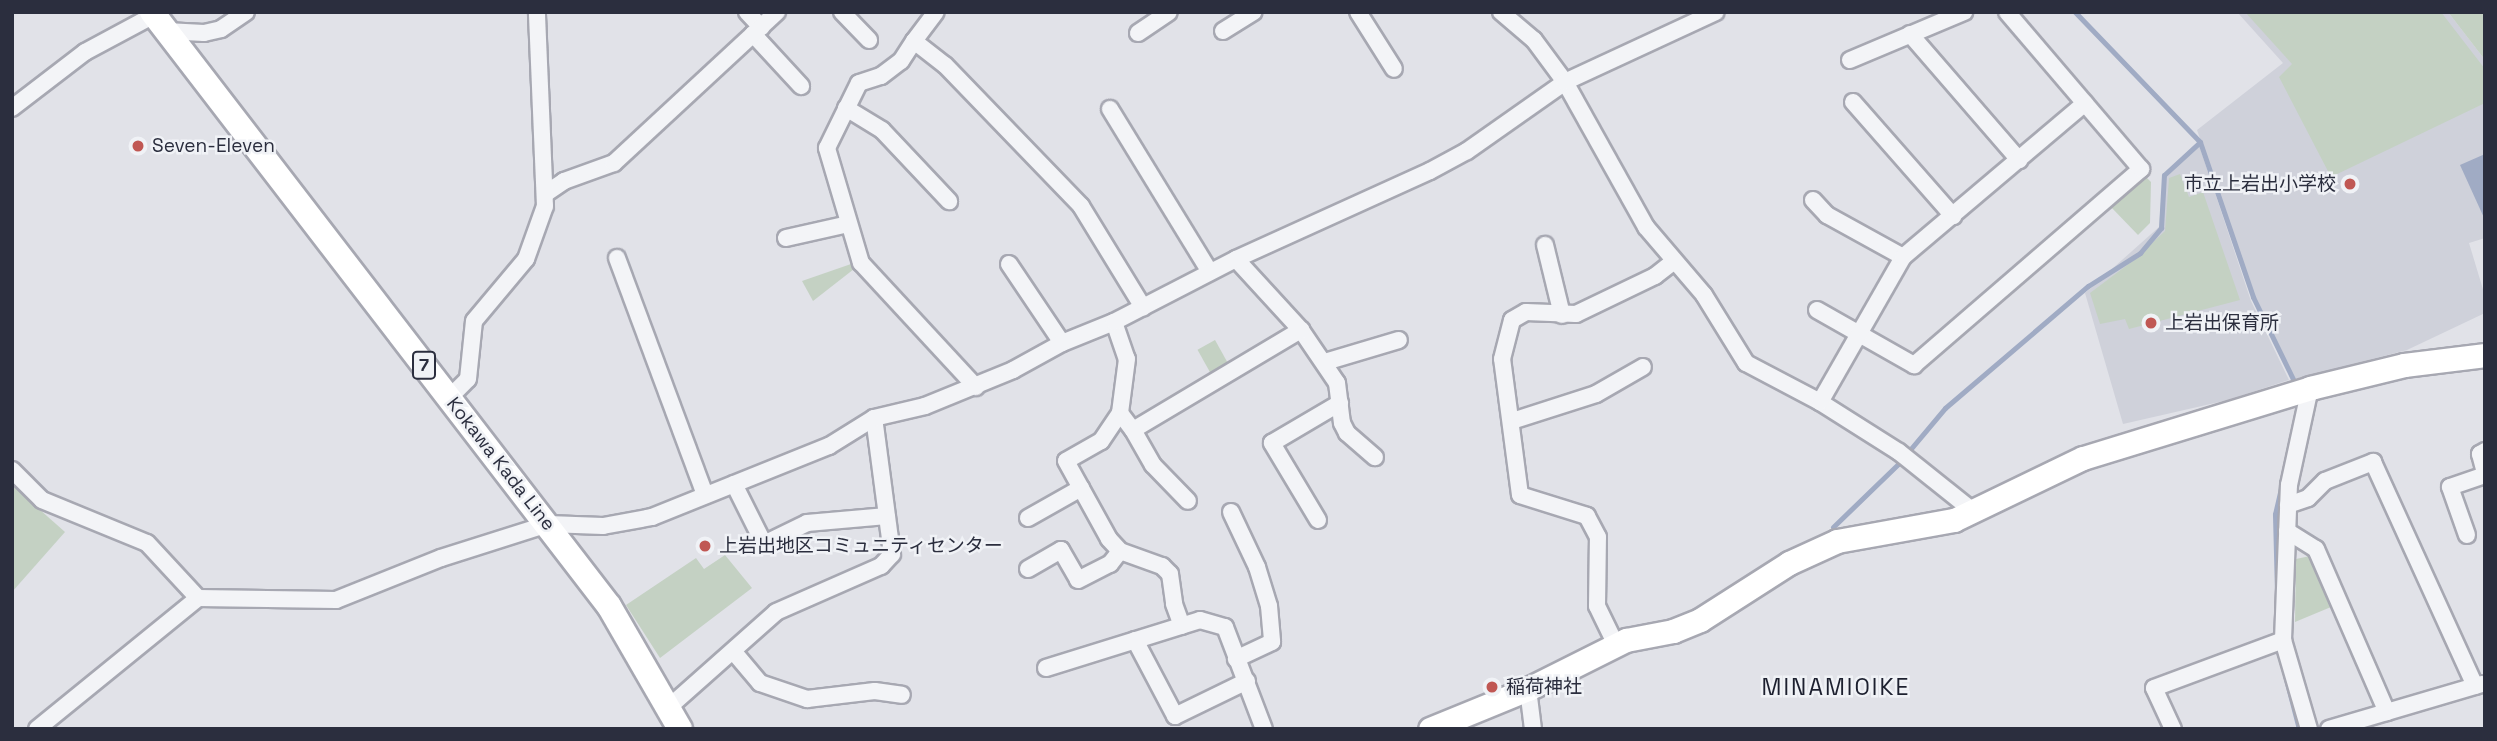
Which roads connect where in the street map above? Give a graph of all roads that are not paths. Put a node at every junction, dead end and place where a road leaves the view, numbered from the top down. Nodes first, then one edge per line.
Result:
1 (246, 12) edge
2 (537, 12) edge
3 (747, 12) edge
4 (777, 12) edge
5 (842, 12) edge
6 (936, 12) edge
7 (1254, 12) edge
8 (1358, 12) edge
9 (1501, 12) edge
10 (1716, 12) edge
11 (1964, 12) edge
12 (2007, 12) edge
13 (1168, 13) edge
14 (157, 20) edge
15 (757, 31) junction
16 (1223, 31) dead end
17 (1138, 33) dead end
18 (1910, 34) junction
19 (869, 40) dead end
20 (914, 41) junction
21 (1850, 60) dead end
22 (1394, 69) dead end
23 (1565, 82) junction
24 (801, 86) dead end
25 (1853, 102) dead end
26 (2085, 103) junction
27 (12, 108) edge
28 (846, 108) junction
29 (1110, 109) dead end
30 (2019, 160) junction
31 (545, 194) junction
32 (1813, 200) dead end
33 (949, 201) dead end
34 (1953, 216) junction
35 (848, 224) junction
36 (786, 238) dead end
37 (1545, 245) dead end
38 (1903, 257) junction
39 (617, 258) dead end
40 (1236, 259) junction
41 (1674, 262) junction
42 (1009, 264) dead end
43 (1210, 272) junction
44 (1143, 307) junction
45 (1817, 310) dead end
46 (1562, 314) junction
47 (1114, 322) junction
48 (1301, 330) junction
49 (1857, 333) junction
50 (1399, 340) dead end
51 (1062, 342) junction
52 (2485, 355) edge
53 (1325, 362) junction
54 (1643, 367) dead end
55 (976, 387) junction
56 (2311, 388) junction
57 (450, 397) junction
58 (1820, 402) junction
59 (1340, 403) junction
60 (1121, 413) junction
61 (874, 418) junction
62 (1512, 421) junction
63 (1133, 430) junction
64 (2485, 451) edge
65 (1375, 457) dead end
66 (12, 470) edge
67 (2485, 474) edge
68 (734, 484) junction
69 (1081, 488) junction
70 (705, 495) junction
71 (1188, 501) dead end
72 (2288, 505) junction
73 (1973, 511) junction
74 (1231, 512) dead end
75 (887, 516) junction
76 (1028, 518) dead end
77 (1318, 520) dead end
78 (548, 524) junction
79 (2287, 531) junction
80 (2468, 535) dead end
81 (1120, 551) junction
82 (1028, 569) dead end
83 (198, 597) junction
84 (1182, 626) junction
85 (1135, 640) junction
86 (2276, 642) junction
87 (1616, 645) junction
88 (733, 651) junction
89 (1236, 659) junction
90 (1046, 668) dead end
91 (1247, 681) junction
92 (2480, 684) edge
93 (1528, 689) junction
94 (902, 695) dead end
95 (2387, 712) junction
96 (674, 718) edge
97 (37, 729) edge
98 (1264, 729) edge
99 (1430, 729) edge
100 (1533, 729) edge
101 (2173, 729) edge
102 (2309, 729) edge
103 (2329, 729) edge

1 - 14 street
2 - 31 street
3 - 15 street
4 - 15 street
5 - 19 street
6 - 20 street
7 - 16 street
8 - 22 street
9 - 23 street
10 - 23 street
11 - 18 street
12 - 26 street
13 - 17 street
14 - 27 street
14 - 57 main road, Kokawa Kada Line / 7
15 - 24 street
15 - 31 street
18 - 21 street
18 - 30 street
20 - 28 street
20 - 44 street
23 - 40 street
23 - 41 street
25 - 34 street
26 - 30 street
26 - 49 street
28 - 33 street
28 - 35 street
29 - 43 street
30 - 34 street
31 - 57 street
32 - 38 street
34 - 38 street
35 - 36 street
35 - 55 street
37 - 46 street
38 - 49 street
39 - 70 street
40 - 43 street
40 - 48 street
41 - 46 street
41 - 58 street
42 - 51 street
43 - 44 street
44 - 47 street
45 - 49 street
46 - 62 street
47 - 51 street
47 - 60 street
48 - 53 street
48 - 63 street
49 - 58 street
50 - 53 street
51 - 55 street
52 - 56 main road
53 - 59 street
54 - 62 street
55 - 61 street
56 - 72 street
56 - 73 main road
57 - 78 main road, Kokawa Kada Line / 7
58 - 73 street
59 - 65 street
59 - 77 street
60 - 63 street
60 - 69 street
61 - 68 street
61 - 75 street
62 - 87 street
63 - 71 street
64 - 67 street
66 - 83 street
67 - 80 street
68 - 70 street
68 - 75 street
69 - 76 street
69 - 81 street
70 - 78 street
72 - 79 street
72 - 92 street
73 - 87 main road
74 - 89 street
75 - 88 street
78 - 83 street
78 - 96 main road, Kokawa Kada Line / 7
79 - 86 street
79 - 95 street
81 - 82 street
81 - 84 street
83 - 97 street
84 - 85 street
84 - 89 street
85 - 90 street
85 - 91 street
86 - 101 street
86 - 102 street
87 - 93 main road
88 - 94 street
88 - 96 street
89 - 91 street
91 - 98 street
92 - 95 street
93 - 99 main road
93 - 100 street
95 - 103 street

